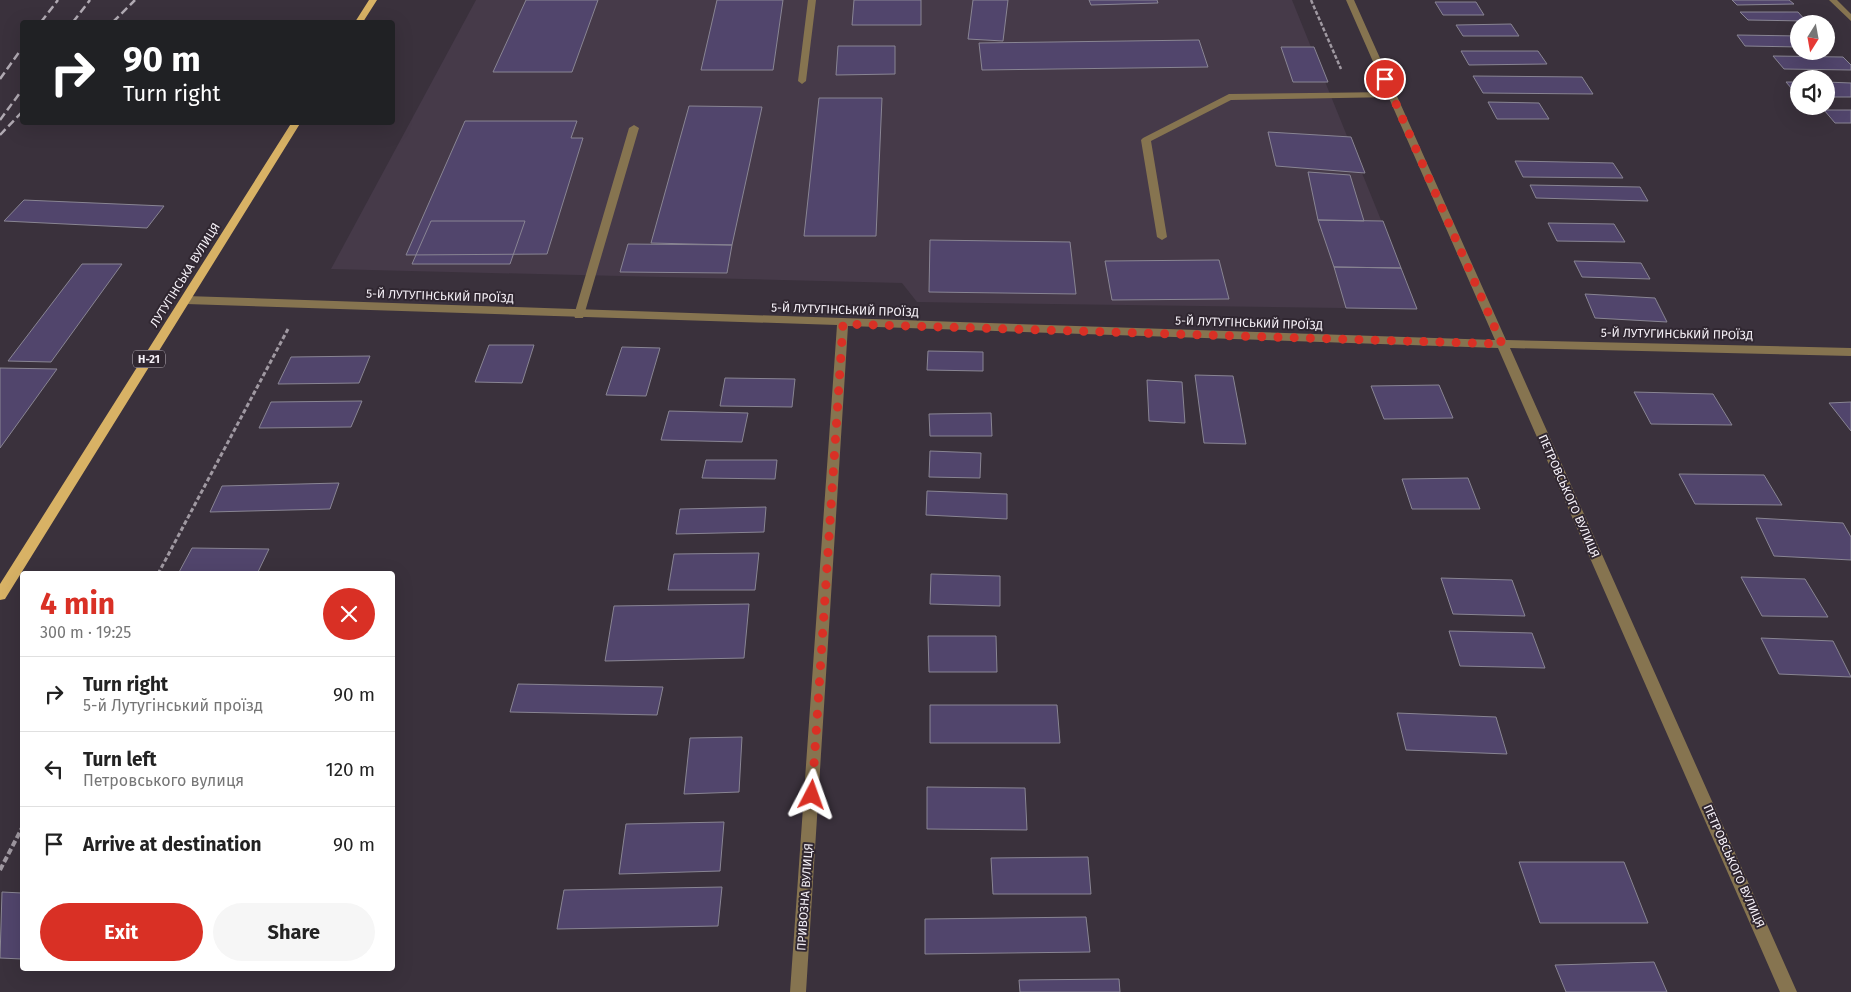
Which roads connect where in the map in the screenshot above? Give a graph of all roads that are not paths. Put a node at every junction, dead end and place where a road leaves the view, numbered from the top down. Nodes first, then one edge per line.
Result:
1 (373, 0) edge
2 (812, 0) edge
3 (1350, 0) edge
4 (1833, 0) edge
5 (1851, 19) edge
6 (360, 20) edge
7 (802, 81) dead end
8 (1392, 95) junction
9 (295, 125) edge
10 (634, 128) dead end
11 (1162, 237) dead end
12 (186, 300) junction
13 (579, 314) junction
14 (843, 324) junction
15 (1502, 344) junction
16 (1851, 352) edge
17 (0, 595) edge
18 (798, 992) edge
19 (1789, 992) edge

1 - 6 main road
2 - 7 street
3 - 8 street, ПЕТРОВСЬКОГО ВУЛИЦЯ
4 - 5 street
8 - 11 street
8 - 15 street, ПЕТРОВСЬКОГО ВУЛИЦЯ
9 - 12 main road, ЛУТУГІНСЬКА ВУЛИЦЯ / Н-21
10 - 13 street
12 - 13 street, 5-Й ЛУТУГІНСЬКИЙ ПРОЇЗД
12 - 17 main road, ЛУТУГІНСЬКА ВУЛИЦЯ / Н-21
13 - 14 street, 5-Й ЛУТУГІНСЬКИЙ ПРОЇЗД
14 - 15 street, 5-Й ЛУТУГІНСЬКИЙ ПРОЇЗД
14 - 18 street, ПРИВОЗНА ВУЛИЦЯ
15 - 16 street, 5-Й ЛУТУГИНСЬКИЙ ПРОЇЗД
15 - 19 street, ПЕТРОВСЬКОГО ВУЛИЦЯ

